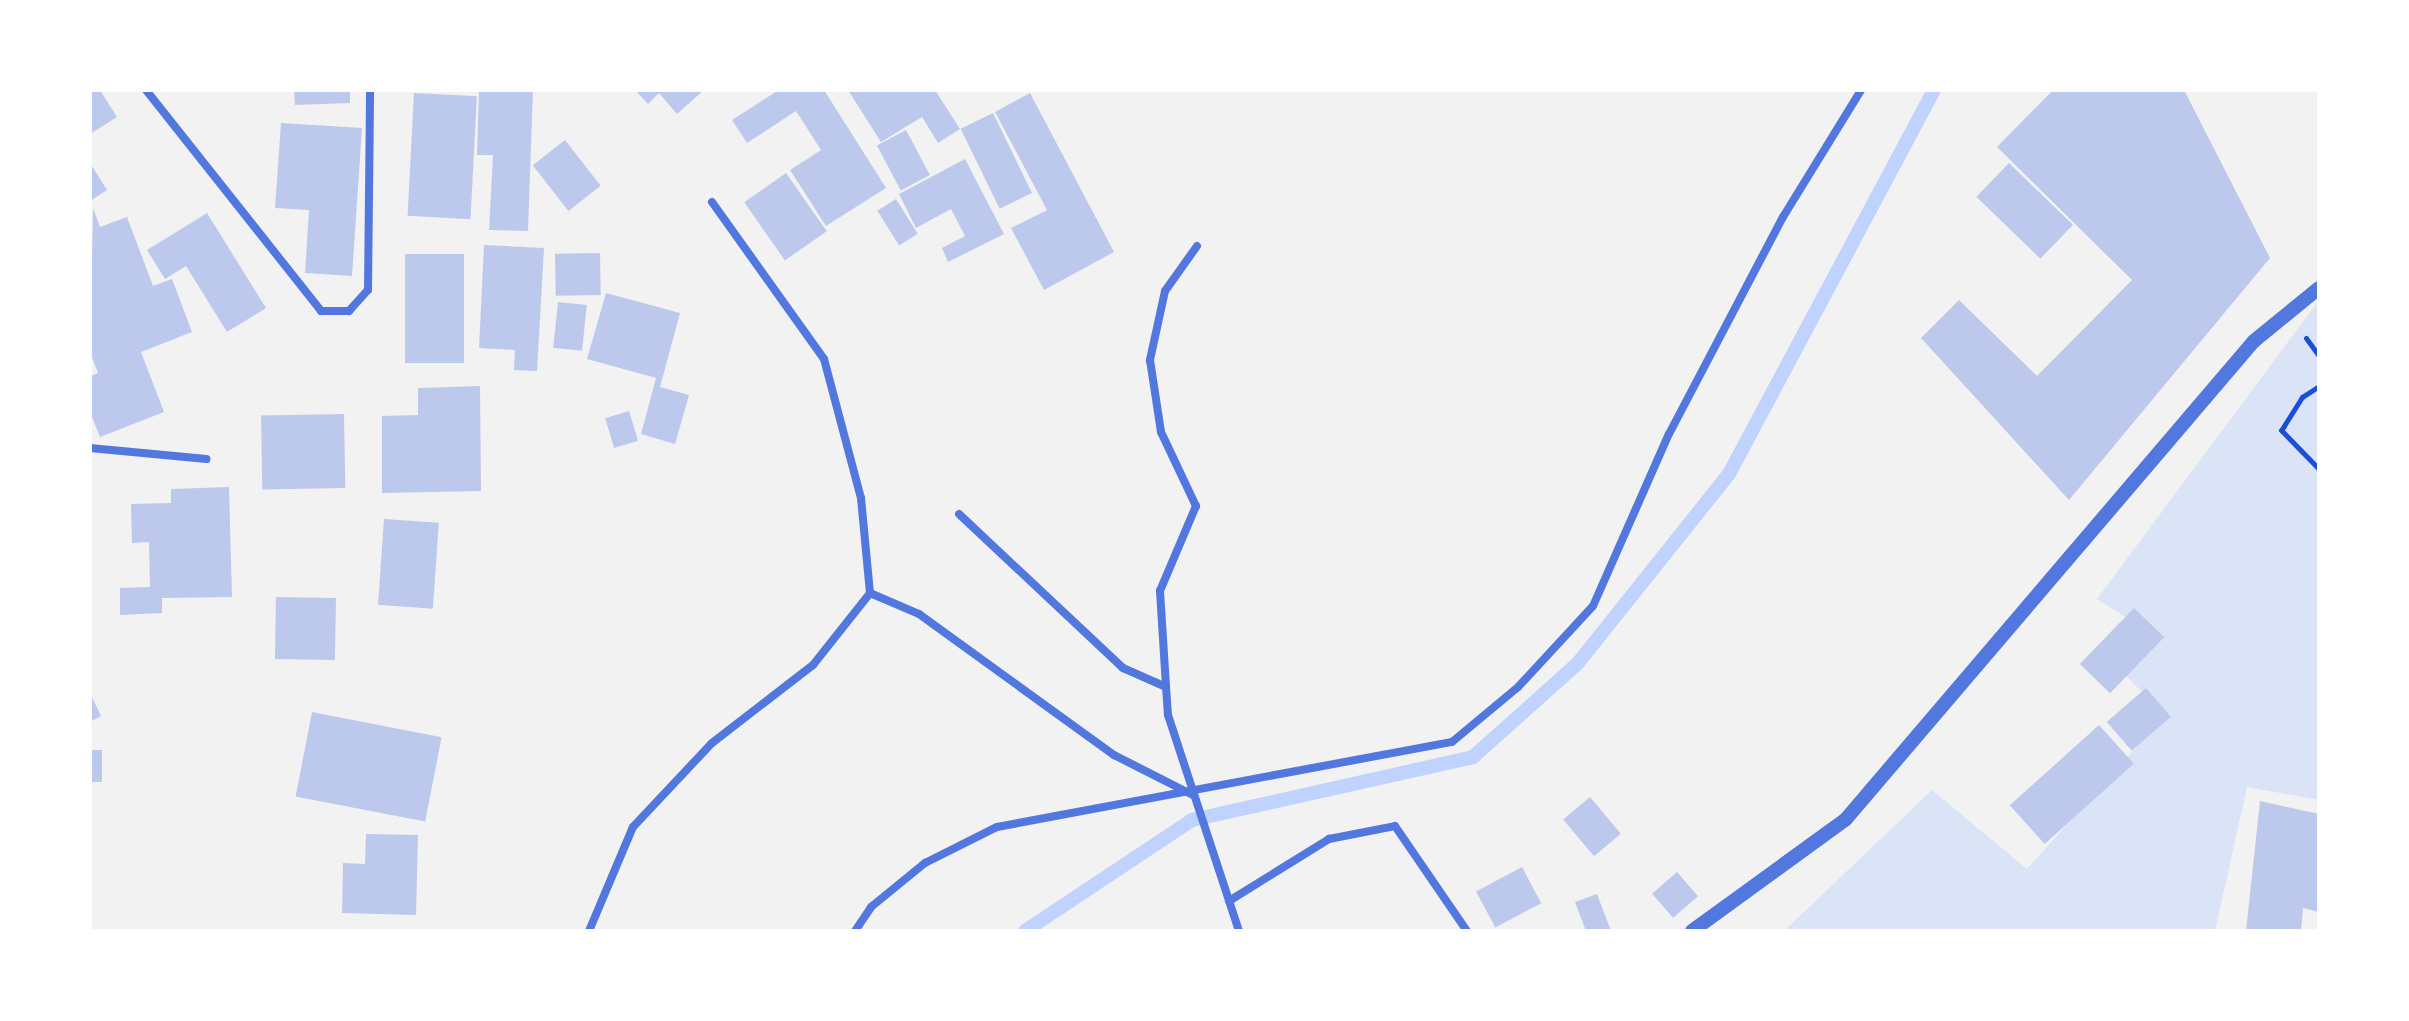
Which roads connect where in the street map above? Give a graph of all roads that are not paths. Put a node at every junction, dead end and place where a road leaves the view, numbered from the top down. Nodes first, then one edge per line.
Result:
1 (146, 90) edge
2 (370, 90) edge
3 (1861, 90) edge
4 (712, 202) dead end
5 (1197, 246) dead end
6 (2319, 288) edge
7 (90, 448) edge
8 (206, 459) dead end
9 (959, 514) dead end
10 (870, 593) junction
11 (1166, 687) junction
12 (1194, 795) junction
13 (1229, 901) junction
14 (589, 931) edge
15 (855, 931) edge
16 (1239, 931) edge
17 (1467, 931) edge
18 (1692, 931) edge

1 - 2 street
3 - 12 street
4 - 10 street
5 - 11 street
6 - 18 street
7 - 8 street
9 - 11 street
10 - 12 street
10 - 14 street
11 - 12 street
12 - 13 street
12 - 15 street
13 - 16 street
13 - 17 street

